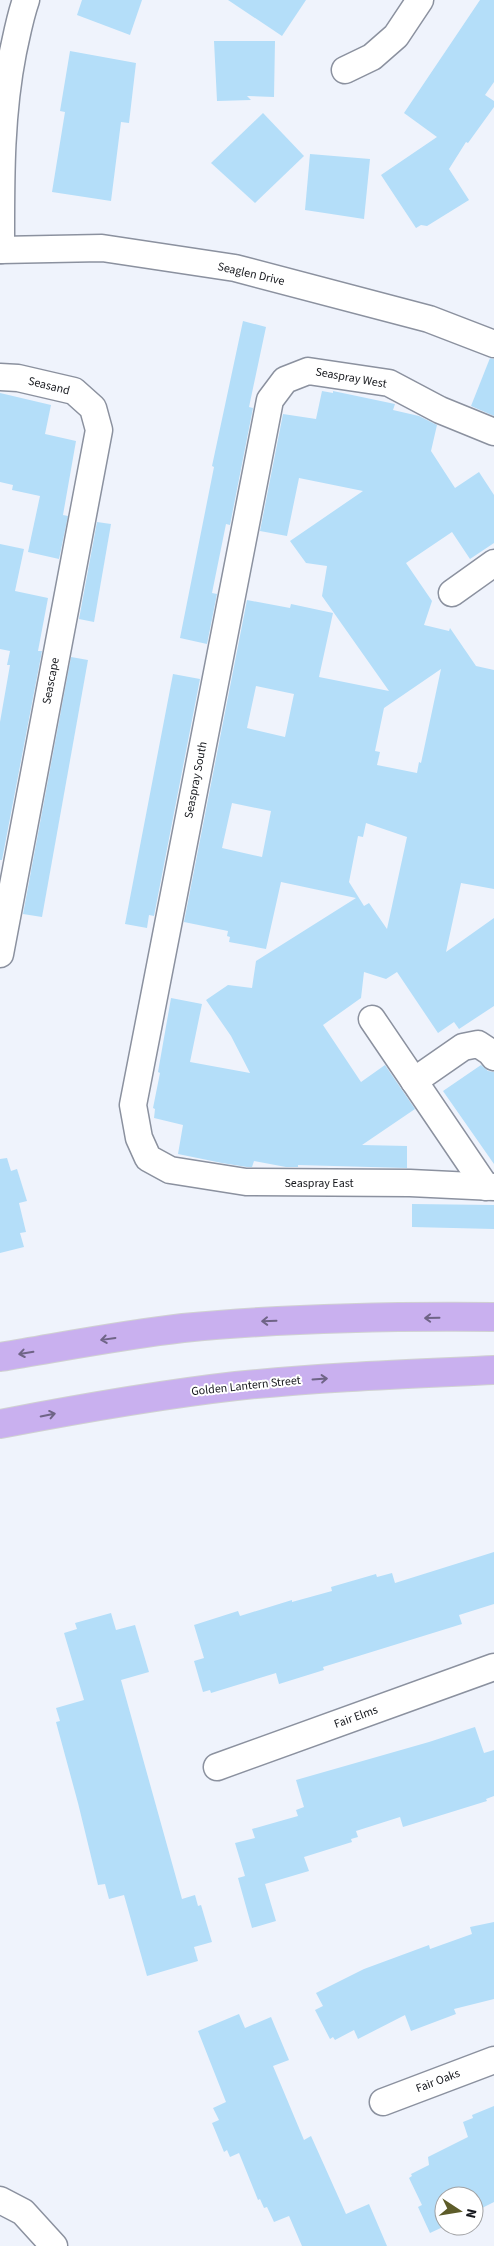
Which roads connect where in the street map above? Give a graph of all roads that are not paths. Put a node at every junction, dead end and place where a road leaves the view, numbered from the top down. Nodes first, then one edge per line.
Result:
1 (26, 0) edge
2 (420, 0) edge
3 (345, 70) dead end
4 (0, 250) edge
5 (494, 344) edge
6 (0, 377) edge
7 (270, 400) joint
8 (93, 408) joint
9 (494, 432) edge
10 (494, 563) edge
11 (452, 593) dead end
12 (0, 954) edge
13 (372, 1019) dead end
14 (494, 1057) edge
15 (414, 1081) junction
16 (148, 1158) joint
17 (490, 1187) edge
18 (494, 1317) edge
19 (0, 1357) edge
20 (494, 1370) edge
21 (0, 1424) edge
22 (494, 1667) edge
23 (218, 1767) dead end
24 (494, 2060) edge
25 (383, 2102) dead end
26 (0, 2200) edge
27 (54, 2246) edge

1 - 4 street
2 - 3 street
4 - 5 street, Seaglen Drive
6 - 8 street, Seasand
7 - 9 street, Seaspray West
7 - 16 street, Seaspray South
8 - 12 street, Seascape
10 - 11 street
13 - 15 street
14 - 15 street
15 - 17 street
16 - 17 street, Seaspray East
18 -> 19 main road
21 -> 20 main road, Golden Lantern Street
22 - 23 street, Fair Elms
24 - 25 street, Fair Oaks
26 - 27 street

